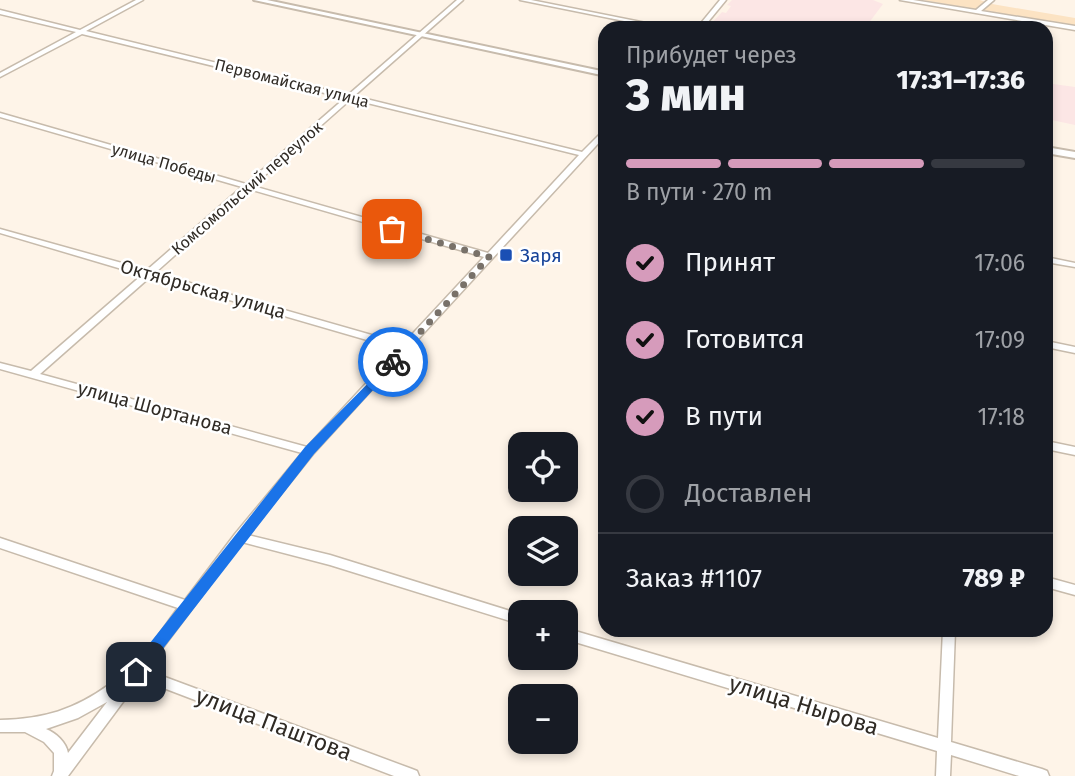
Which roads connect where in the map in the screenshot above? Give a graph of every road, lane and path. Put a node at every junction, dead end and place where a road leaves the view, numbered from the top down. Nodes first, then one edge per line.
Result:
1 (141, 0) edge
2 (257, 0) edge
3 (460, 0) edge
4 (523, 0) edge
5 (723, 0) edge
6 (903, 0) edge
7 (991, 0) edge
8 (0, 12) edge
9 (977, 12) junction
10 (632, 21) edge
11 (706, 21) edge
12 (1032, 21) edge
13 (1053, 24) edge
14 (1075, 28) edge
15 (83, 31) junction
16 (421, 34) junction
17 (598, 72) edge
18 (0, 75) edge
19 (350, 97) junction
20 (0, 115) edge
21 (598, 138) edge
22 (583, 153) junction
23 (1053, 154) edge
24 (1075, 157) edge
25 (246, 188) junction
26 (0, 231) edge
27 (489, 257) junction
28 (1053, 260) edge
29 (1075, 265) edge
30 (150, 273) junction
31 (1053, 346) edge
32 (407, 348) junction
33 (1075, 351) edge
34 (0, 366) edge
35 (34, 374) junction
36 (1053, 446) edge
37 (309, 451) junction
38 (1075, 451) edge
39 (239, 537) junction
40 (0, 542) edge
41 (1053, 584) edge
42 (1075, 590) edge
43 (187, 606) junction
44 (508, 615) edge
45 (578, 637) edge
46 (949, 637) edge
47 (136, 672) junction
48 (0, 726) edge
49 (30, 728) junction
50 (944, 747) junction
51 (60, 774) edge
52 (412, 776) edge
53 (943, 776) edge
54 (1042, 776) edge

1 - 15 street
2 - 16 street
3 - 16 street, Комсомольский переулок
4 - 10 street
5 - 11 street
6 - 9 street
7 - 9 street
8 - 15 street, Первомайская улица
9 - 12 street
13 - 14 street
15 - 18 street
15 - 19 street, Первомайская улица
16 - 17 street
16 - 19 street, Комсомольский переулок
19 - 22 street, Первомайская улица
19 - 25 street, Комсомольский переулок
20 - 25 street, улица Победы
21 - 22 street
22 - 27 street
23 - 24 street
25 - 27 street, улица Победы
25 - 30 street, Комсомольский переулок
26 - 30 street, Октябрьская улица
27 - 32 street
28 - 29 street
30 - 32 street, Октябрьская улица
30 - 35 street, Комсомольский переулок
31 - 33 street
32 - 37 street
34 - 35 street, улица Шортанова
35 - 37 street, улица Шортанова
36 - 38 street
37 - 39 street
39 - 43 street
39 - 44 street
40 - 43 street
41 - 42 street
43 - 47 street
45 - 50 street, улица Нырова
46 - 50 street
47 - 49 street
47 - 51 street
47 - 52 street, улица Паштова
48 - 49 street
49 - 51 street
50 - 53 street
50 - 54 street, улица Нырова

